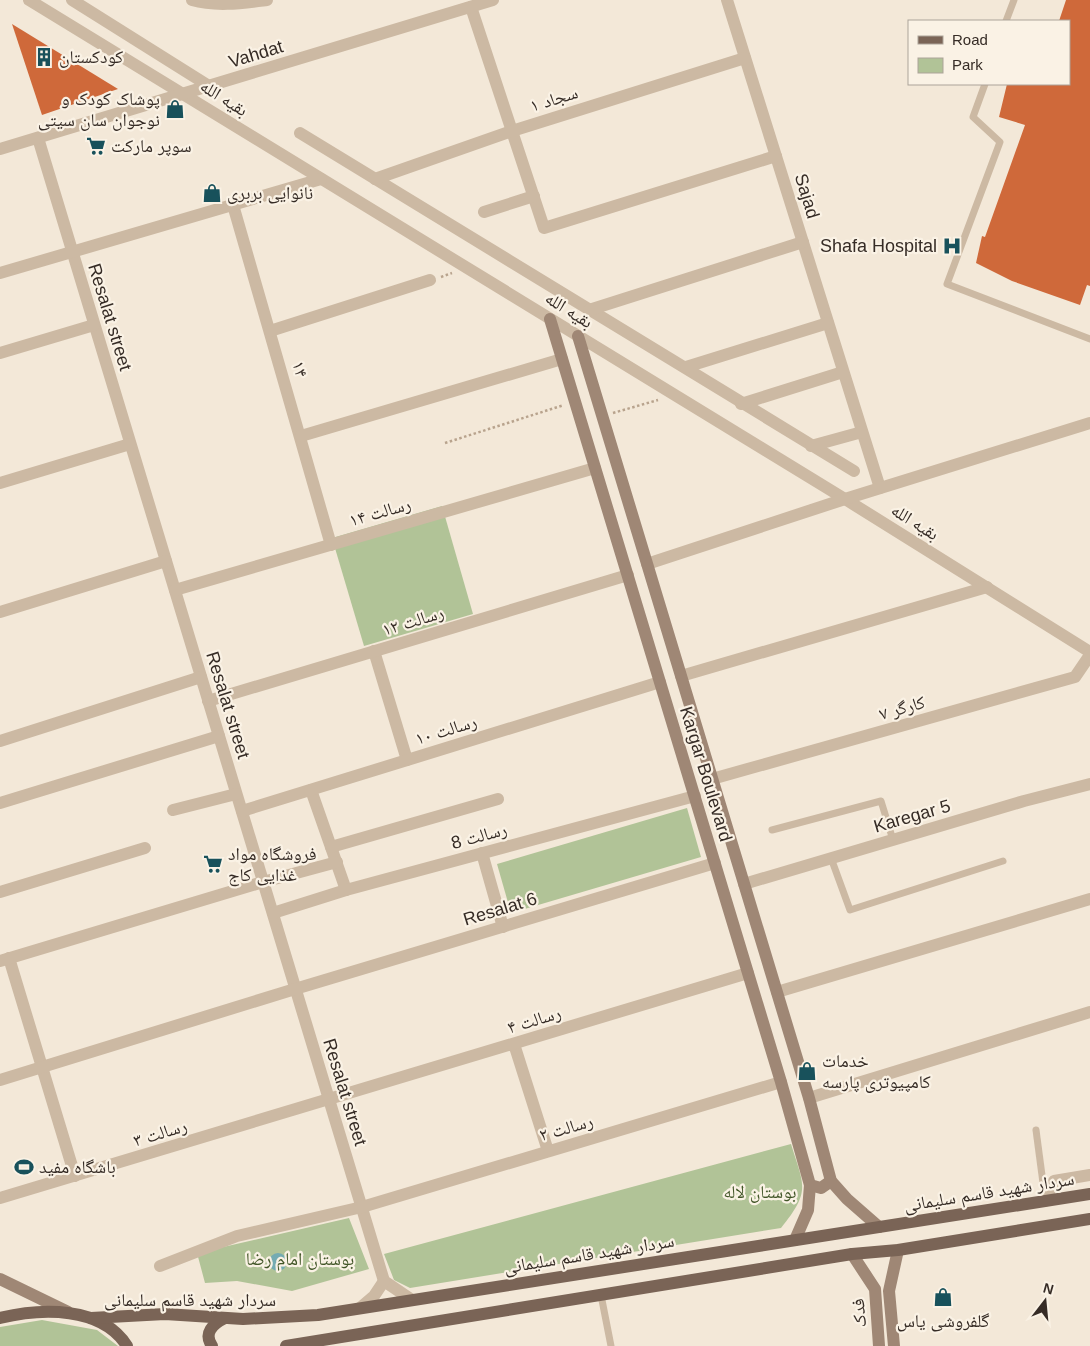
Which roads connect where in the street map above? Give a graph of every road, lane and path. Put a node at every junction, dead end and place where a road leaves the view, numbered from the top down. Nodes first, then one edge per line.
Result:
1 (29, 0) edge
2 (72, 0) edge
3 (192, 0) edge
4 (267, 0) edge
5 (494, 0) edge
6 (727, 0) edge
7 (1014, 0) edge
8 (471, 7) junction
9 (1006, 20) edge
10 (745, 58) junction
11 (985, 85) edge
12 (209, 86) junction
13 (184, 94) junction
14 (512, 131) junction
15 (300, 133) dead end
16 (38, 138) junction
17 (0, 150) edge
18 (776, 156) junction
19 (321, 179) junction
20 (375, 179) junction
21 (534, 196) junction
22 (232, 204) junction
23 (484, 212) dead end
24 (803, 242) junction
25 (72, 250) junction
26 (467, 268) junction
27 (0, 272) edge
28 (430, 280) joint
29 (589, 310) junction
30 (550, 319) junction
31 (828, 323) junction
32 (94, 325) junction
33 (270, 331) junction
34 (578, 336) junction
35 (1090, 339) edge
36 (0, 353) edge
37 (562, 359) junction
38 (686, 367) junction
39 (843, 372) junction
40 (675, 395) junction
41 (575, 401) junction
42 (741, 404) junction
43 (602, 416) junction
44 (1090, 423) edge
45 (862, 432) junction
46 (301, 436) junction
47 (445, 443) dead end
48 (130, 444) junction
49 (811, 446) junction
50 (595, 468) junction
51 (854, 471) dead end
52 (0, 483) edge
53 (880, 488) junction
54 (844, 499) junction
55 (332, 544) junction
56 (166, 562) junction
57 (647, 564) junction
58 (628, 575) junction
59 (987, 587) junction
60 (175, 590) junction
61 (0, 612) edge
62 (374, 651) junction
63 (1090, 653) edge
64 (681, 676) junction
65 (201, 677) junction
66 (660, 682) junction
67 (208, 701) junction
68 (219, 736) junction
69 (0, 741) edge
70 (407, 760) junction
71 (712, 780) junction
72 (1090, 784) edge
73 (311, 790) junction
74 (236, 794) junction
75 (695, 796) junction
76 (498, 799) dead end
77 (0, 803) edge
78 (172, 810) dead end
79 (242, 811) junction
80 (772, 830) dead end
81 (893, 840) junction
82 (331, 847) junction
83 (145, 848) dead end
84 (482, 853) junction
85 (832, 858) junction
86 (1003, 861) dead end
87 (337, 862) junction
88 (715, 863) junction
89 (263, 882) junction
90 (744, 884) junction
91 (346, 890) junction
92 (0, 892) edge
93 (1090, 899) edge
94 (273, 913) junction
95 (503, 927) junction
96 (757, 928) junction
97 (736, 934) junction
98 (4, 960) edge
99 (748, 973) junction
100 (296, 988) junction
101 (777, 992) junction
102 (1090, 1012) edge
103 (514, 1044) junction
104 (42, 1068) junction
105 (0, 1080) edge
106 (781, 1082) junction
107 (809, 1098) junction
108 (329, 1100) junction
109 (1036, 1130) dead end
110 (548, 1151) junction
111 (1090, 1175) edge
112 (75, 1176) junction
113 (831, 1181) junction
114 (810, 1185) junction
115 (1090, 1194) edge
116 (0, 1198) edge
117 (1045, 1201) junction
118 (362, 1207) junction
119 (1090, 1219) edge
120 (879, 1227) junction
121 (795, 1240) junction
122 (898, 1250) junction
123 (852, 1254) junction
124 (160, 1266) dead end
125 (0, 1279) edge
126 (384, 1281) junction
127 (875, 1289) junction
128 (889, 1291) junction
129 (601, 1295) junction
130 (412, 1300) junction
131 (360, 1308) junction
132 (73, 1315) junction
133 (0, 1318) edge
134 (91, 1318) junction
135 (225, 1318) junction
136 (128, 1346) edge
137 (212, 1346) edge
138 (286, 1346) edge
139 (611, 1346) edge
140 (879, 1346) edge
141 (894, 1346) edge

1 - 13 street, بقیه الله
2 - 12 street
3 - 4 street
5 - 8 street, Vahdat
6 - 10 street, Sajad
7 - 9 lane
8 - 12 street, Vahdat
8 - 14 street
10 - 14 street, سجاد ۱
10 - 18 street, Sajad
11 - 35 lane
12 - 13 street, Vahdat
13 - 16 street, Vahdat
13 - 19 street, بقیه الله
14 - 20 street, سجاد ۱
14 - 21 street
15 - 20 street, بقیه الله
16 - 17 street, Vahdat
16 - 25 street, Resalat street
18 - 21 street
18 - 24 street, Sajad
19 - 22 street
19 - 26 street, بقیه الله
20 - 29 street, بقیه الله
21 - 23 street
22 - 25 street
22 - 33 street, ۱۴
24 - 29 street
24 - 31 street, Sajad
25 - 27 street
25 - 32 street, Resalat street
26 - 28 path
26 - 30 street, بقیه الله
28 - 33 street
29 - 38 street, بقیه الله
30 - 34 street, بقیه الله
30 - 37 street, Kargar Boulevard
31 - 38 street
31 - 39 street, Sajad
32 - 36 street
32 - 48 street, Resalat street
33 - 46 street, ۱۴
34 - 40 street, بقیه الله
34 - 43 street, Kargar Boulevard
37 - 41 street, Kargar Boulevard
37 - 46 street
38 - 42 street, بقیه الله
39 - 42 street
39 - 45 street, Sajad
40 - 43 path
40 - 54 street, بقیه الله
41 - 47 path
41 - 50 street, Kargar Boulevard
42 - 49 street, بقیه الله
43 - 57 street, Kargar Boulevard
44 - 53 street
45 - 49 street
45 - 53 street, Sajad
46 - 55 street, ۱۴
48 - 52 street
48 - 56 street, Resalat street
49 - 51 street, بقیه الله
50 - 55 street, رسالت ۱۴
50 - 58 street, Kargar Boulevard
53 - 54 street
54 - 57 street
54 - 59 street, بقیه الله
55 - 60 street, رسالت ۱۴
56 - 60 street, Resalat street
56 - 61 street
57 - 64 street, Kargar Boulevard
58 - 62 street, رسالت ۱۲
58 - 66 street, Kargar Boulevard
59 - 63 street, بقیه الله
59 - 64 street
60 - 65 street, Resalat street
62 - 67 street, رسالت ۱۲
62 - 70 street
63 - 71 street, کارگر ۷
64 - 71 street, Kargar Boulevard
65 - 67 street, Resalat street
65 - 69 street
66 - 70 street, رسالت ۱۰
66 - 75 street, Kargar Boulevard
67 - 68 street, Resalat street
68 - 74 street, Resalat street
68 - 77 street
70 - 73 street, رسالت ۱۰
71 - 90 street, Kargar Boulevard
72 - 81 street, Karegar 5
73 - 79 street, رسالت ۱۰
73 - 82 street
74 - 78 street
74 - 79 street, Resalat street
75 - 84 street, رسالت 8
75 - 88 street, Kargar Boulevard
76 - 82 street
79 - 89 street, Resalat street
80 - 81 lane
81 - 85 street, Karegar 5
82 - 87 street
83 - 92 street
84 - 91 street, رسالت 8
84 - 95 street
85 - 86 lane
85 - 90 street, Karegar 5
87 - 89 street
87 - 91 street
88 - 95 street, Resalat 6
88 - 97 street, Kargar Boulevard
89 - 94 street, Resalat street
89 - 98 street
90 - 96 street, Kargar Boulevard
91 - 94 street, رسالت 8
93 - 101 street
94 - 100 street, Resalat street
95 - 100 street, Resalat 6
96 - 97 street
96 - 101 street, Kargar Boulevard
97 - 99 street, Kargar Boulevard
98 - 104 street
99 - 103 street, رسالت ۴
99 - 106 street, Kargar Boulevard
100 - 104 street, Resalat 6
100 - 108 street, Resalat street
101 - 107 street, Kargar Boulevard
102 - 107 street
103 - 108 street, رسالت ۴
103 - 110 street
104 - 105 street, Resalat 6
104 - 112 street
106 - 110 street, رسالت ۲
106 - 114 street, Kargar Boulevard
107 - 113 street, Kargar Boulevard
108 - 112 street, رسالت ۳
108 - 118 street, Resalat street
109 - 117 lane
110 - 118 street, رسالت ۲
111 - 117 street
112 - 116 street, رسالت ۳
113 - 114 street
113 - 120 street, Kargar Boulevard
114 - 121 street, Kargar Boulevard
115 - 117 main road, سردار شهید قاسم سلیمانی
117 - 120 main road, سردار شهید قاسم سلیمانی
118 - 124 street, رسالت ۲
118 - 126 street, Resalat street
119 - 122 main road
120 - 121 main road, سردار شهید قاسم سلیمانی
121 - 130 main road, سردار شهید قاسم سلیمانی
122 - 123 main road
122 - 128 street, فدک
123 - 127 street, فدک
123 - 129 main road
125 - 132 street
126 - 130 street
126 - 131 street
127 - 128 street
127 - 140 street, فدک
128 - 141 street, فدک
129 - 138 main road
129 - 139 lane
130 - 131 main road, سردار شهید قاسم سلیمانی
131 - 135 main road, سردار شهید قاسم سلیمانی
132 - 133 main road
132 - 134 main road
134 - 135 main road, سردار شهید قاسم سلیمانی
134 - 136 main road
135 - 137 main road

